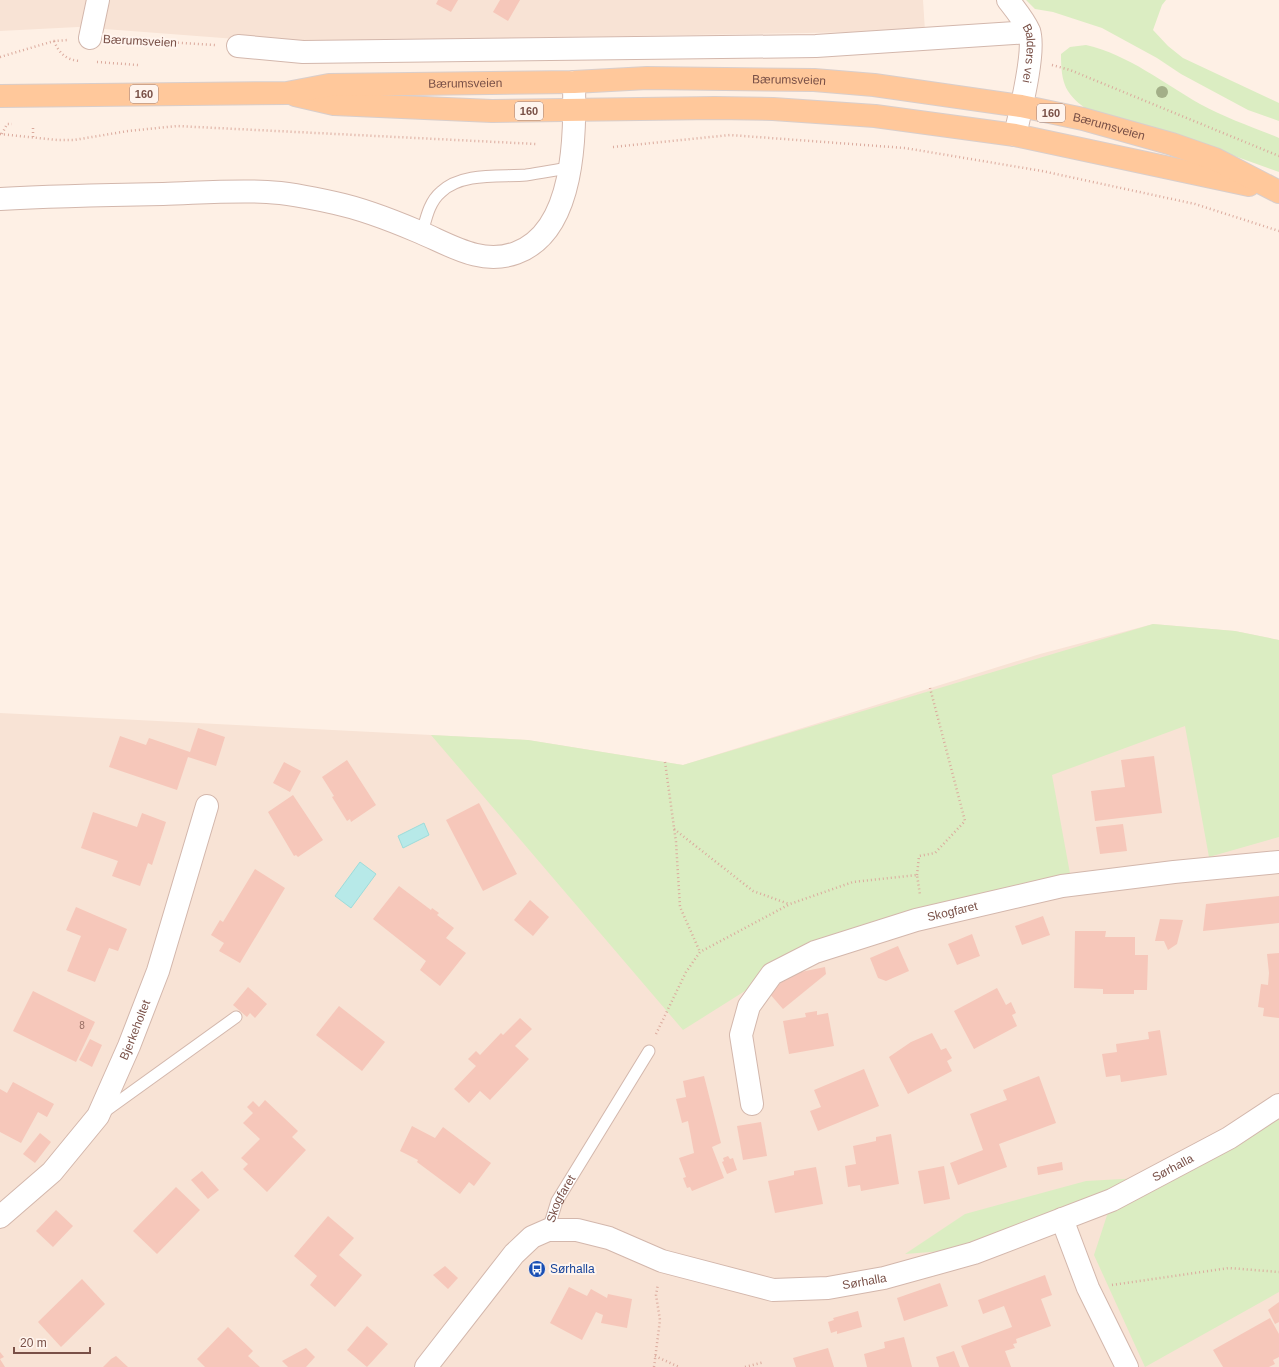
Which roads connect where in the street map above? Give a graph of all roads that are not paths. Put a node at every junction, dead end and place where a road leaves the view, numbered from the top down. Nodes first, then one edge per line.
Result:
1 (98, 0) edge
2 (1008, 0) edge
3 (1029, 32) junction
4 (90, 38) road end
5 (238, 46) road end
6 (574, 82) junction
7 (287, 93) junction
8 (0, 96) edge
9 (1021, 106) junction
10 (574, 111) junction
11 (1016, 135) junction
12 (569, 168) junction
13 (1277, 191) edge
14 (0, 199) edge
15 (422, 233) junction
16 (207, 806) dead end
17 (1279, 862) edge
18 (236, 1017) dead end
19 (649, 1051) road end
20 (752, 1104) dead end
21 (1279, 1105) edge
22 (98, 1116) junction
23 (0, 1216) edge
24 (1062, 1219) junction
25 (548, 1230) junction
26 (426, 1367) edge
27 (1127, 1367) edge

1 - 4 street
2 - 3 street, Balders vei
3 - 5 street
3 - 9 street, Balders vei
6 - 7 main road, Bærumsveien / 160
6 - 9 main road, Bærumsveien / 160
6 - 10 street
7 - 8 main road, Bærumsveien / 160
7 - 10 main road, Bærumsveien / 160
9 - 11 street, Balders vei
9 - 13 main road, Bærumsveien / 160
10 - 11 main road, Bærumsveien / 160
10 - 12 street
11 - 13 main road, Bærumsveien / 160
12 - 15 lane
12 - 15 street
14 - 15 street
16 - 22 street, Bjerkeholtet
17 - 20 street, Skogfaret
18 - 22 lane
19 - 25 lane, Skogfaret
21 - 24 street, Sørhalla
22 - 23 street, Bjerkeholtet
24 - 25 street, Sørhalla
24 - 27 street
25 - 26 street, Skogfaret

